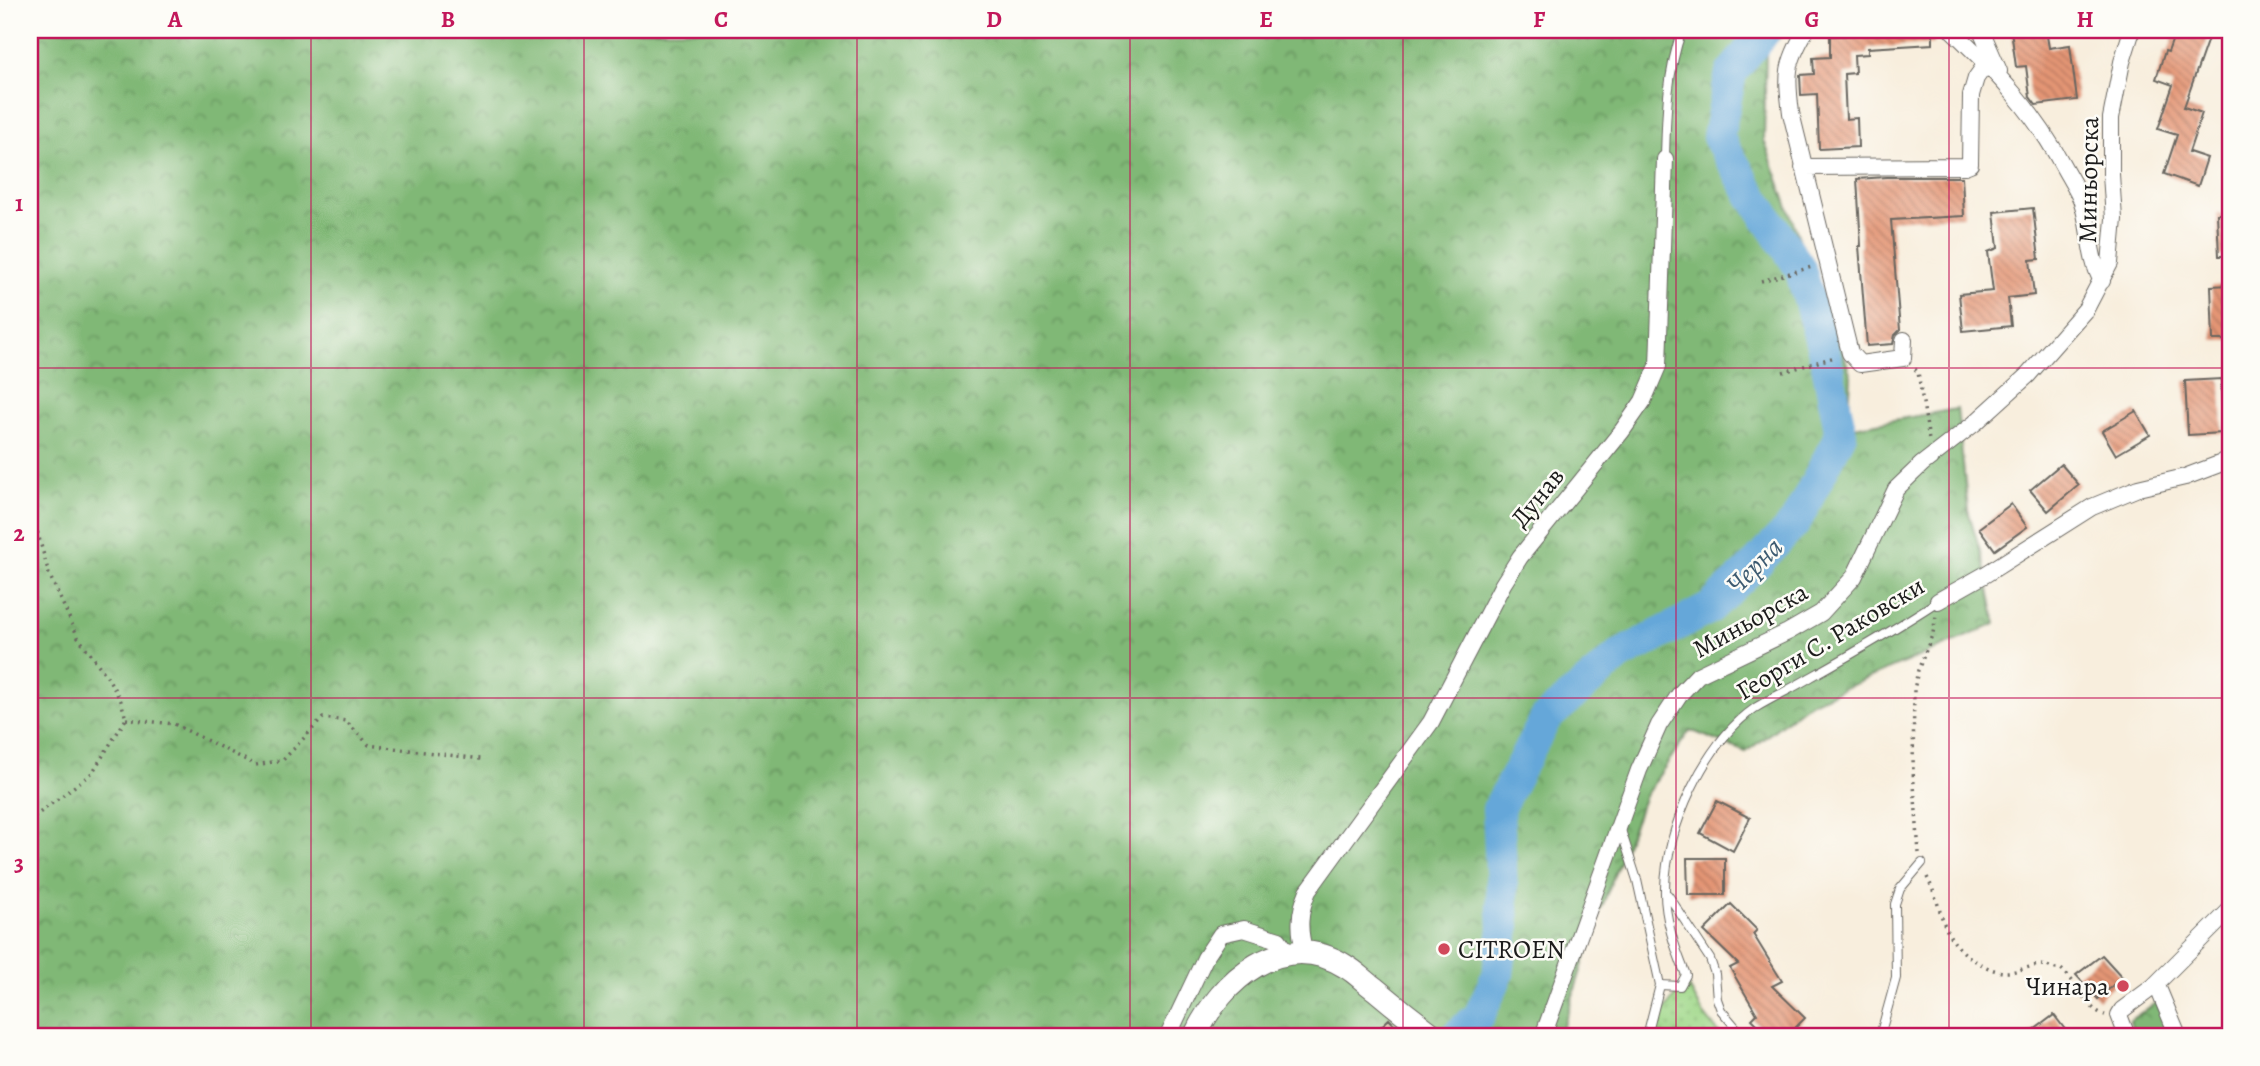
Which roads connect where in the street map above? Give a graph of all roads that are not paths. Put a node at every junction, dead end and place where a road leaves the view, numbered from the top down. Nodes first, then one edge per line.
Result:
1 (1682, 30) edge
2 (1806, 30) edge
3 (1952, 30) edge
4 (1981, 30) edge
5 (2132, 30) edge
6 (1986, 64) junction
7 (2004, 83) junction
8 (1665, 159) joint
9 (1802, 167) junction
10 (2102, 281) junction
11 (1904, 340) dead end
12 (2230, 457) edge
13 (1938, 600) joint
14 (1619, 825) junction
15 (1922, 863) road end
16 (1665, 890) junction
17 (2230, 910) edge
18 (1297, 952) junction
19 (1660, 985) junction
20 (2153, 987) junction
21 (1168, 1036) edge
22 (1195, 1036) edge
23 (1434, 1036) edge
24 (1544, 1036) edge
25 (1647, 1036) edge
26 (1743, 1036) edge
27 (1880, 1036) edge
28 (2127, 1036) edge
29 (2178, 1036) edge

1 - 8 lane, Дунав
2 - 9 street
3 - 6 street
4 - 7 street
5 - 10 street, Миньорска
6 - 7 street
6 - 9 street
7 - 10 street
8 - 18 street, Дунав
9 - 11 street
10 - 14 street, Миньорска
12 - 13 street, Георги С. Раковски
13 - 16 lane, Георги С. Раковски
14 - 19 lane
14 - 24 street, Миньорска
15 - 27 lane
16 - 19 lane, Георги С. Раковски
16 - 26 lane
17 - 20 street
18 - 21 street
18 - 22 main road
18 - 23 main road
19 - 25 lane
20 - 28 street
20 - 29 street

